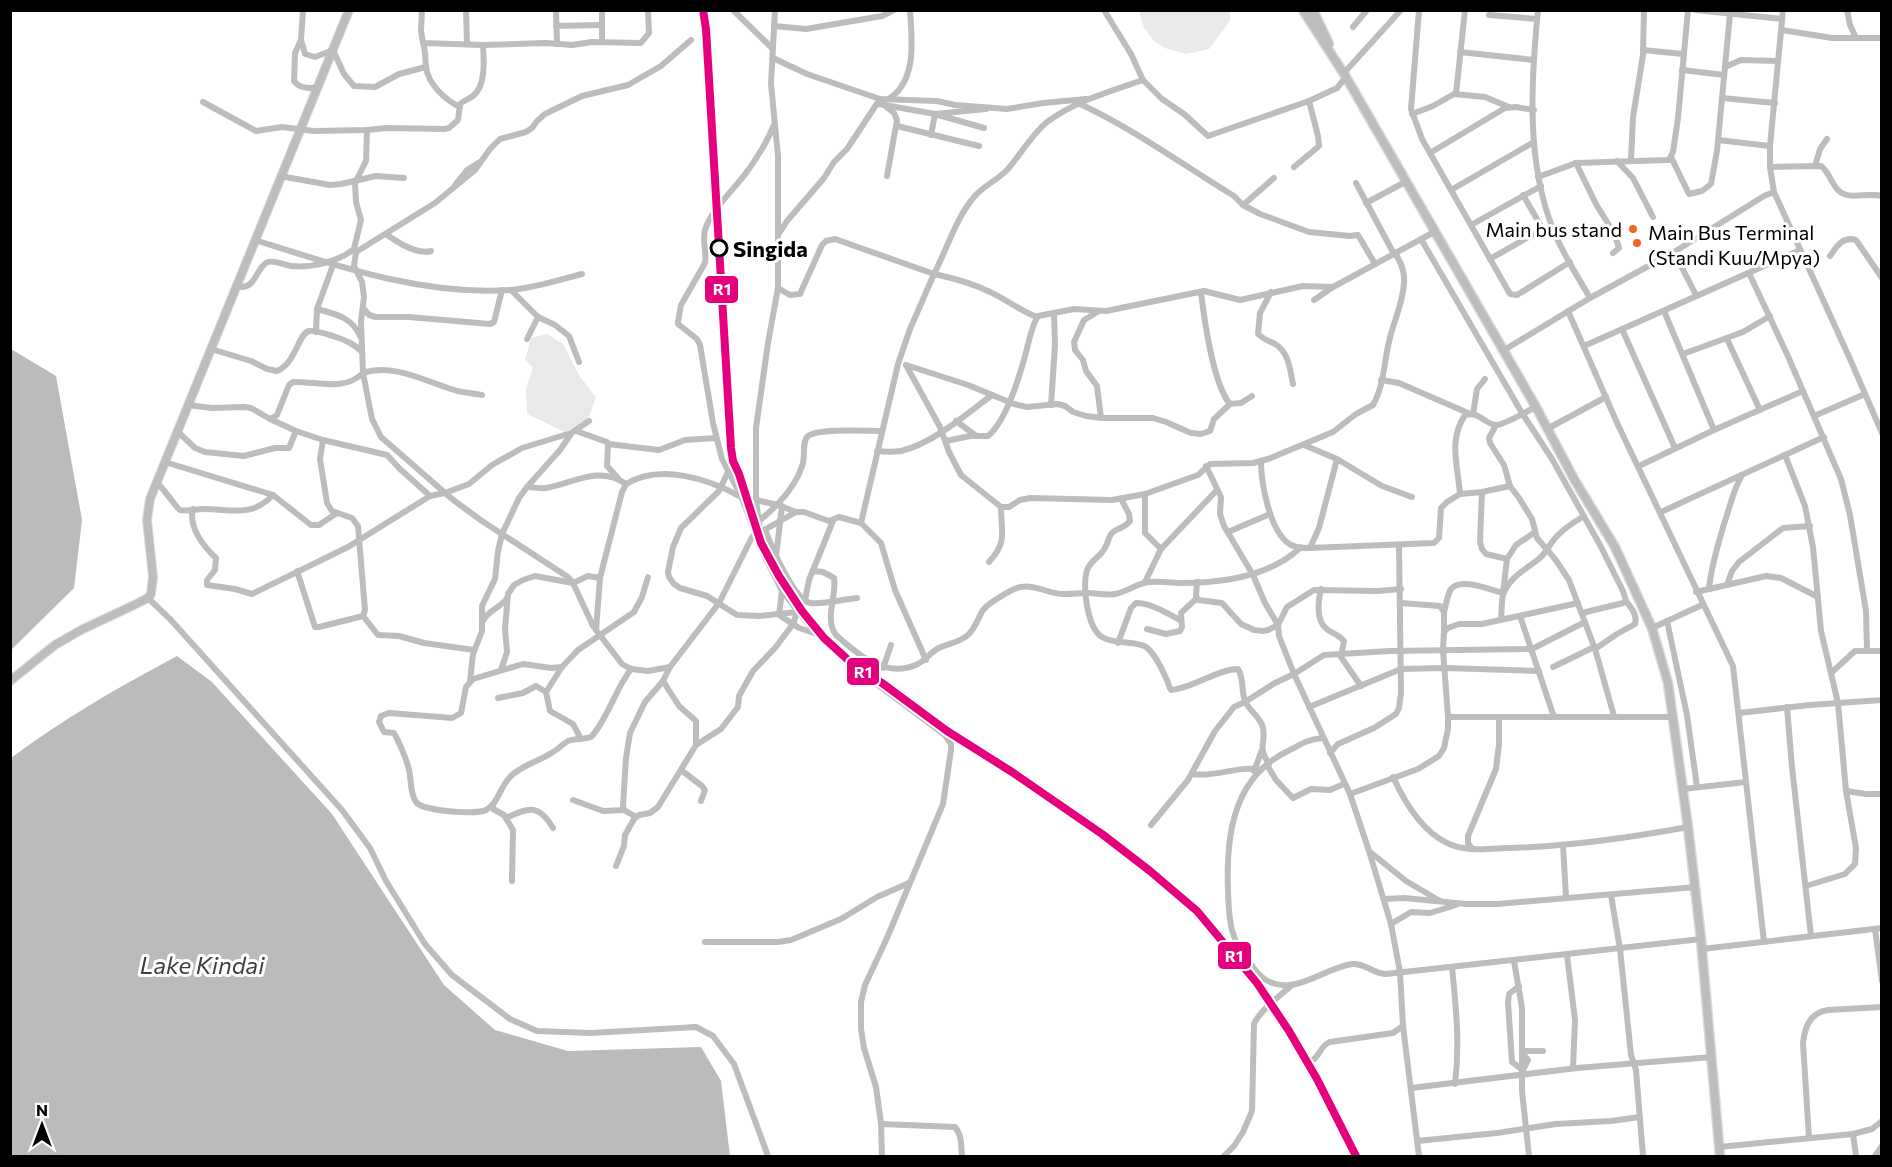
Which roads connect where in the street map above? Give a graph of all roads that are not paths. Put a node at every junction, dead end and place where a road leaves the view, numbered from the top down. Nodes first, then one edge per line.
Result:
1 (303, 10) edge
2 (349, 10) edge
3 (422, 10) edge
4 (466, 10) edge
5 (556, 10) edge
6 (602, 10) edge
7 (648, 10) edge
8 (733, 10) edge
9 (775, 10) edge
10 (894, 10) edge
11 (910, 10) edge
12 (1104, 10) edge
13 (1303, 10) edge
14 (1313, 10) edge
15 (1367, 10) edge
16 (1401, 10) edge
17 (1419, 10) edge
18 (1465, 10) edge
19 (1538, 10) edge
20 (1644, 10) edge
21 (1688, 10) edge
22 (1695, 10) edge
23 (1783, 10) edge
24 (1847, 10) edge
25 (1710, 11) edge
26 (1730, 14) junction
27 (1489, 15) dead end
28 (1537, 19) junction
29 (1782, 19) junction
30 (602, 25) junction
31 (556, 26) junction
32 (774, 26) junction
33 (1353, 27) dead end
34 (1782, 30) junction
35 (1856, 38) junction
36 (1881, 38) edge
37 (301, 40) junction
38 (691, 40) dead end
39 (602, 42) junction
40 (423, 43) junction
41 (467, 44) junction
42 (557, 44) junction
43 (483, 45) junction
44 (772, 48) junction
45 (333, 50) junction
46 (1643, 50) junction
47 (1460, 52) junction
48 (1683, 54) junction
49 (773, 58) junction
50 (1534, 60) junction
51 (1336, 61) junction
52 (1778, 61) junction
53 (1725, 67) junction
54 (426, 68) junction
55 (1682, 70) junction
56 (1345, 75) junction
57 (1724, 75) junction
58 (1143, 80) junction
59 (317, 87) junction
60 (1456, 94) junction
61 (890, 98) junction
62 (1722, 98) junction
63 (1090, 99) junction
64 (1309, 101) junction
65 (203, 102) dead end
66 (881, 102) junction
67 (1775, 103) junction
68 (1080, 104) junction
69 (459, 107) junction
70 (1509, 107) junction
71 (995, 108) junction
72 (1534, 111) junction
73 (935, 114) junction
74 (1412, 114) junction
75 (774, 125) junction
76 (897, 126) junction
77 (984, 128) dead end
78 (300, 129) junction
79 (367, 130) junction
80 (931, 135) junction
81 (1827, 139) dead end
82 (1718, 140) junction
83 (1534, 142) junction
84 (979, 146) dead end
85 (1770, 146) junction
86 (1430, 153) junction
87 (1671, 157) junction
88 (1631, 160) junction
89 (1617, 161) junction
90 (1576, 163) junction
91 (1815, 166) junction
92 (1294, 167) dead end
93 (1770, 167) junction
94 (280, 176) junction
95 (887, 176) dead end
96 (1538, 177) junction
97 (404, 178) dead end
98 (1274, 178) dead end
99 (356, 180) junction
100 (1407, 181) junction
101 (1356, 183) dead end
102 (1540, 186) junction
103 (1451, 190) junction
104 (1774, 192) junction
105 (1523, 195) junction
106 (1881, 196) edge
107 (1366, 203) junction
108 (1243, 205) junction
109 (1653, 217) dead end
110 (1471, 225) junction
111 (1552, 228) junction
112 (1436, 231) junction
113 (1544, 231) junction
114 (386, 234) junction
115 (779, 234) junction
116 (1421, 239) junction
117 (255, 240) junction
118 (1800, 250) junction
119 (431, 251) dead end
120 (1674, 252) junction
121 (1394, 253) junction
122 (1613, 253) dead end
123 (1830, 256) dead end
124 (1490, 259) junction
125 (323, 262) junction
126 (1570, 262) junction
127 (1376, 264) junction
128 (333, 266) junction
129 (355, 270) junction
130 (1749, 273) junction
131 (582, 274) dead end
132 (934, 274) junction
133 (1881, 278) edge
134 (237, 286) junction
135 (1333, 287) junction
136 (778, 288) junction
137 (502, 290) junction
138 (511, 290) junction
139 (1201, 292) junction
140 (1271, 292) junction
141 (1696, 295) junction
142 (1590, 298) junction
143 (1314, 300) dead end
144 (363, 308) junction
145 (316, 309) junction
146 (1100, 311) junction
147 (1568, 311) junction
148 (1664, 311) junction
149 (1054, 314) junction
150 (1770, 316) junction
151 (538, 317) junction
152 (1037, 317) junction
153 (1622, 329) junction
154 (316, 332) junction
155 (528, 339) dead end
156 (1727, 339) junction
157 (363, 343) junction
158 (1584, 346) junction
159 (211, 349) junction
160 (1504, 350) junction
161 (363, 353) junction
162 (1683, 354) junction
163 (579, 362) dead end
164 (898, 362) junction
165 (906, 365) junction
166 (363, 373) junction
167 (1485, 379) dead end
168 (1381, 380) junction
169 (1293, 384) dead end
170 (1803, 391) junction
171 (1865, 394) junction
172 (482, 395) dead end
173 (992, 395) junction
174 (1252, 396) dead end
175 (1606, 397) junction
176 (1009, 401) junction
177 (1230, 404) junction
178 (188, 405) junction
179 (1051, 405) junction
180 (1536, 407) junction
181 (1760, 410) junction
182 (1522, 413) junction
183 (1470, 414) junction
184 (1814, 416) junction
185 (1878, 417) edge
186 (1101, 418) junction
187 (270, 419) junction
188 (589, 421) dead end
189 (956, 421) junction
190 (1496, 425) junction
191 (967, 426) junction
192 (1547, 429) junction
193 (1714, 430) junction
194 (177, 431) junction
195 (296, 431) junction
196 (882, 431) junction
197 (574, 432) junction
198 (943, 432) junction
199 (1881, 433) edge
200 (976, 435) junction
201 (961, 437) junction
202 (1824, 437) junction
203 (716, 438) junction
204 (323, 440) junction
205 (946, 441) junction
206 (608, 444) junction
207 (1304, 444) junction
208 (1675, 448) junction
209 (877, 451) junction
210 (1785, 455) junction
211 (1337, 459) junction
212 (1261, 461) junction
213 (165, 462) junction
214 (1206, 466) junction
215 (1639, 466) junction
216 (728, 472) junction
217 (1743, 474) junction
218 (156, 482) junction
219 (623, 482) junction
220 (1510, 486) junction
221 (527, 487) junction
222 (721, 488) junction
223 (1217, 490) junction
224 (1482, 492) junction
225 (445, 493) junction
226 (1145, 494) junction
227 (1460, 494) junction
228 (273, 495) junction
229 (430, 496) junction
230 (1412, 497) dead end
231 (1122, 499) junction
232 (745, 500) junction
233 (756, 501) junction
234 (780, 505) junction
235 (1001, 507) junction
236 (193, 509) junction
237 (796, 512) junction
238 (1661, 512) junction
239 (337, 513) junction
240 (1270, 513) junction
241 (1584, 516) junction
242 (759, 521) junction
243 (781, 521) junction
244 (833, 521) junction
245 (861, 523) junction
246 (1810, 526) junction
247 (760, 531) junction
248 (1228, 532) junction
249 (1535, 532) junction
250 (502, 534) junction
251 (360, 540) junction
252 (1399, 545) junction
253 (1300, 548) junction
254 (1310, 548) junction
255 (1161, 549) junction
256 (1547, 550) junction
257 (776, 556) junction
258 (1507, 558) junction
259 (989, 562) dead end
260 (297, 571) junction
261 (813, 571) junction
262 (1253, 575) junction
263 (648, 577) dead end
264 (600, 578) junction
265 (573, 582) junction
266 (1145, 582) junction
267 (1197, 582) junction
268 (1727, 585) junction
269 (1321, 589) junction
270 (1709, 589) junction
271 (1401, 590) junction
272 (782, 591) junction
273 (1696, 592) junction
274 (1086, 593) junction
275 (1503, 593) junction
276 (1818, 597) junction
277 (148, 598) junction
278 (507, 598) junction
279 (857, 598) dead end
280 (1197, 598) junction
281 (805, 600) junction
282 (833, 600) junction
283 (1626, 601) junction
284 (719, 603) junction
285 (1401, 603) junction
286 (1578, 603) junction
287 (1702, 605) junction
288 (796, 612) junction
289 (1444, 612) junction
290 (1582, 614) junction
291 (779, 615) junction
292 (363, 616) junction
293 (1520, 616) junction
294 (1501, 619) junction
295 (1180, 620) junction
296 (1667, 621) junction
297 (482, 622) junction
298 (1585, 622) junction
299 (793, 624) junction
300 (1278, 625) junction
301 (1652, 628) junction
302 (1147, 629) dead end
303 (1444, 632) junction
304 (598, 633) junction
305 (817, 634) junction
306 (1118, 643) junction
307 (891, 645) dead end
308 (1594, 648) junction
309 (1532, 649) junction
310 (474, 650) junction
311 (1443, 650) junction
312 (1867, 650) junction
313 (1401, 651) junction
314 (1881, 651) edge
315 (1340, 654) junction
316 (926, 660) junction
317 (562, 667) junction
318 (670, 667) junction
319 (1553, 667) dead end
320 (883, 668) junction
321 (1445, 668) junction
322 (631, 669) junction
323 (1401, 669) junction
324 (501, 670) junction
325 (1539, 671) junction
326 (1831, 673) junction
327 (1294, 674) junction
328 (10, 681) edge
329 (470, 681) junction
330 (663, 681) junction
331 (1361, 686) junction
332 (546, 692) junction
333 (498, 698) dead end
334 (1881, 700) edge
335 (1245, 702) junction
336 (1838, 703) junction
337 (1309, 707) junction
338 (1787, 707) junction
339 (1739, 713) junction
340 (1614, 716) junction
341 (1448, 717) junction
342 (1554, 717) junction
343 (1674, 717) junction
344 (1499, 718) junction
345 (1316, 724) junction
346 (580, 739) junction
347 (1311, 739) junction
348 (1325, 741) junction
349 (1338, 744) junction
350 (696, 745) junction
351 (1262, 750) junction
352 (1330, 753) junction
353 (1263, 767) junction
354 (681, 770) junction
355 (1192, 774) junction
356 (1393, 777) junction
357 (1746, 782) junction
358 (1344, 784) junction
359 (1697, 787) junction
360 (1683, 789) junction
361 (1846, 791) junction
362 (1350, 794) junction
363 (1881, 794) edge
364 (573, 800) dead end
365 (701, 801) dead end
366 (493, 804) junction
367 (624, 810) junction
368 (636, 817) junction
369 (506, 818) junction
370 (1151, 825) dead end
371 (1688, 827) junction
372 (553, 828) dead end
373 (1563, 845) junction
374 (1472, 849) junction
375 (1369, 851) junction
376 (616, 866) dead end
377 (512, 880) dead end
378 (909, 883) junction
379 (1806, 886) junction
380 (1695, 887) junction
381 (1611, 895) junction
382 (1566, 897) junction
383 (1384, 899) junction
384 (1432, 902) junction
385 (1441, 902) junction
386 (1460, 904) junction
387 (1411, 912) junction
388 (1391, 924) junction
389 (1878, 928) edge
390 (1811, 936) junction
391 (1701, 939) junction
392 (705, 942) dead end
393 (1764, 942) junction
394 (1620, 949) junction
395 (1702, 949) junction
396 (1567, 955) junction
397 (1514, 961) junction
398 (1881, 967) edge
399 (1452, 968) junction
400 (1400, 972) junction
401 (1881, 981) edge
402 (1292, 985) junction
403 (1519, 986) junction
404 (1881, 1007) edge
405 (1403, 1026) junction
406 (1543, 1051) dead end
407 (1523, 1052) junction
408 (1712, 1057) junction
409 (1312, 1060) dead end
410 (1635, 1063) junction
411 (1573, 1068) junction
412 (1523, 1073) junction
413 (1455, 1084) junction
414 (1411, 1088) junction
415 (1640, 1117) junction
416 (1881, 1121) edge
417 (881, 1124) junction
418 (1527, 1129) junction
419 (1853, 1134) junction
420 (1809, 1138) junction
421 (1417, 1141) junction
422 (1881, 1146) edge
423 (1719, 1152) edge
424 (768, 1156) edge
425 (882, 1156) edge
426 (962, 1156) edge
427 (1224, 1156) edge
428 (1419, 1156) edge
429 (1529, 1156) edge
430 (1643, 1156) edge
431 (1856, 1156) edge
432 (1875, 1156) edge

1 - 37 street
2 - 45 main road
3 - 40 street
4 - 41 street
5 - 31 street
6 - 30 street
7 - 39 street
8 - 44 street
9 - 32 street
10 - 32 street
11 - 61 street
12 - 58 street
13 - 51 highway
14 - 51 highway
15 - 33 street
16 - 56 street
17 - 74 street
18 - 47 street
19 - 28 street
20 - 46 street
21 - 48 street
22 - 25 street
23 - 29 street
24 - 35 street
25 - 26 street
26 - 29 street
26 - 53 street
27 - 28 street
28 - 50 street
29 - 34 street
30 - 31 street
30 - 39 street
31 - 42 street
32 - 44 street
34 - 35 street
34 - 52 street
35 - 36 street
37 - 45 street
37 - 59 street
38 - 114 street
39 - 42 street
40 - 41 street
40 - 54 street
41 - 43 street
42 - 43 street
43 - 69 street
44 - 49 street
45 - 54 street
45 - 59 main road
46 - 48 street
46 - 88 street
47 - 50 street
47 - 60 street
48 - 55 street
49 - 66 street
49 - 75 street
50 - 72 street
51 - 56 highway
52 - 53 street
52 - 67 street
53 - 57 street
54 - 69 street
55 - 57 street
55 - 87 street
56 - 64 street
56 - 100 highway
57 - 62 street
58 - 63 street
58 - 64 street
59 - 78 main road
60 - 70 street
60 - 74 street
61 - 66 street
61 - 71 street
62 - 67 street
62 - 82 street
63 - 68 street
63 - 71 street
64 - 92 street
65 - 78 street
66 - 73 street
66 - 76 street
66 - 115 street
67 - 85 street
68 - 108 street
68 - 132 street
69 - 79 street
70 - 72 street
70 - 86 street
71 - 73 street
72 - 83 street
73 - 77 street
73 - 80 street
74 - 86 street
75 - 115 street
75 - 203 street
76 - 80 street
76 - 95 street
78 - 79 street
78 - 94 main road
79 - 99 street
80 - 84 street
81 - 91 street
82 - 85 street
82 - 87 street
83 - 96 street
83 - 103 street
85 - 93 street
86 - 103 street
87 - 88 street
88 - 89 street
89 - 90 street
89 - 109 street
90 - 96 street
90 - 122 street
91 - 93 street
91 - 106 street
93 - 104 street
94 - 99 street
94 - 117 main road
96 - 102 street
97 - 99 street
98 - 108 street
99 - 125 street
100 - 107 street
100 - 112 highway
101 - 107 street
102 - 105 street
102 - 111 street
103 - 110 street
104 - 118 street
104 - 120 street
105 - 110 street
105 - 113 street
107 - 121 street
108 - 127 street
110 - 124 street
111 - 113 street
111 - 126 street
112 - 116 street
112 - 160 highway
113 - 124 street
114 - 119 street
114 - 129 street
115 - 136 street
116 - 121 street
116 - 182 street
117 - 125 street
117 - 134 main road
118 - 130 street
118 - 171 street
120 - 141 street
120 - 142 street
121 - 127 street
121 - 168 street
123 - 133 street
124 - 126 street
125 - 128 street
125 - 134 street
126 - 142 street
127 - 135 street
128 - 129 street
128 - 145 street
129 - 137 street
129 - 144 street
130 - 141 street
130 - 150 street
131 - 138 street
132 - 136 street
132 - 152 street
132 - 164 street
134 - 159 main road
135 - 140 street
135 - 143 street
136 - 233 street
137 - 138 street
137 - 144 street
138 - 151 street
139 - 140 street
139 - 146 street
139 - 177 street
140 - 169 street
141 - 148 street
142 - 147 street
144 - 157 street
145 - 154 street
145 - 157 street
146 - 149 street
146 - 186 street
147 - 158 street
147 - 160 street
148 - 153 street
148 - 162 street
149 - 152 street
149 - 179 street
150 - 156 street
150 - 170 street
151 - 155 street
151 - 163 street
152 - 176 street
153 - 158 street
153 - 208 street
154 - 159 street
154 - 161 street
156 - 162 street
156 - 181 street
157 - 161 street
158 - 175 street
159 - 178 main road
160 - 180 highway
161 - 166 street
162 - 193 street
164 - 165 street
164 - 196 street
165 - 173 street
165 - 198 street
166 - 172 street
166 - 187 street
166 - 225 street
167 - 183 street
168 - 183 street
168 - 207 street
170 - 181 street
170 - 184 street
171 - 184 street
171 - 185 street
173 - 176 street
173 - 189 street
174 - 177 street
175 - 192 street
175 - 215 street
176 - 179 street
176 - 200 street
177 - 186 street
178 - 187 street
178 - 194 main road
179 - 186 street
180 - 182 street
180 - 192 highway
181 - 193 street
182 - 190 street
182 - 241 street
183 - 190 street
183 - 227 street
184 - 202 street
185 - 199 street
187 - 195 street
188 - 197 street
189 - 191 street
189 - 198 street
190 - 220 street
191 - 200 street
191 - 201 street
192 - 301 highway
193 - 208 street
194 - 195 street
194 - 213 main road
195 - 204 street
196 - 209 street
196 - 234 street
197 - 206 street
197 - 221 street
197 - 225 street
198 - 205 street
198 - 209 street
200 - 201 street
201 - 205 street
202 - 210 street
202 - 312 street
203 - 206 street
203 - 216 street
204 - 229 street
204 - 239 street
205 - 235 street
206 - 219 street
207 - 211 street
207 - 212 street
208 - 215 street
209 - 245 street
210 - 217 street
210 - 246 street
211 - 230 street
211 - 254 street
212 - 214 street
212 - 240 street
213 - 218 main road
213 - 228 street
214 - 223 street
214 - 226 street
215 - 238 street
216 - 222 street
216 - 232 street
217 - 238 street
217 - 270 street
218 - 236 street
218 - 277 main road
219 - 221 street
219 - 222 street
219 - 264 street
220 - 224 street
220 - 249 street
221 - 250 street
222 - 232 street
222 - 284 street
223 - 248 street
223 - 255 street
224 - 227 street
224 - 258 street
225 - 229 street
225 - 250 street
226 - 231 street
226 - 255 street
227 - 252 street
228 - 236 street
228 - 239 street
229 - 251 street
231 - 235 street
231 - 274 street
232 - 247 street
233 - 234 street
233 - 242 street
234 - 237 street
234 - 242 street
234 - 243 street
235 - 259 street
236 - 260 street
237 - 243 street
237 - 244 street
238 - 273 street
239 - 251 street
240 - 248 street
240 - 253 street
241 - 256 street
241 - 283 street
242 - 247 street
243 - 247 street
243 - 257 street
244 - 245 street
244 - 261 street
245 - 316 street
246 - 268 street
246 - 276 street
247 - 257 street
247 - 272 street
247 - 284 street
248 - 262 street
249 - 256 street
249 - 258 street
250 - 265 street
250 - 297 street
251 - 260 street
251 - 292 street
252 - 254 street
252 - 271 street
253 - 254 street
253 - 262 street
255 - 266 street
256 - 275 street
256 - 286 street
257 - 281 street
258 - 275 street
260 - 292 street
261 - 281 street
261 - 282 street
262 - 267 street
262 - 300 street
263 - 304 street
264 - 265 street
264 - 304 street
265 - 278 street
265 - 304 street
266 - 267 street
266 - 274 street
267 - 280 street
268 - 270 street
268 - 276 street
269 - 271 street
269 - 300 street
269 - 315 street
270 - 273 street
271 - 285 street
272 - 288 street
272 - 291 street
273 - 287 street
274 - 306 street
274 - 316 street
275 - 289 street
275 - 294 street
276 - 326 street
277 - 328 main road
277 - 424 street
278 - 297 street
278 - 324 street
279 - 282 street
280 - 295 street
280 - 300 street
281 - 282 street
281 - 288 street
282 - 320 street
283 - 290 street
283 - 308 street
284 - 291 street
284 - 318 street
285 - 289 street
285 - 313 street
286 - 290 street
286 - 293 street
287 - 296 street
287 - 339 street
288 - 291 street
288 - 299 street
288 - 305 street
289 - 303 street
290 - 298 street
291 - 299 street
292 - 310 street
293 - 294 street
293 - 309 street
294 - 303 street
295 - 302 street
295 - 306 street
296 - 301 street
296 - 359 street
297 - 310 street
298 - 308 street
298 - 309 street
299 - 305 street
299 - 350 street
300 - 327 street
301 - 343 highway
303 - 311 street
304 - 317 street
304 - 322 street
305 - 378 street
306 - 335 street
307 - 320 street
308 - 319 street
308 - 340 street
309 - 311 street
309 - 325 street
310 - 329 street
311 - 313 street
311 - 321 street
312 - 314 street
312 - 326 street
313 - 315 street
313 - 323 street
315 - 327 street
315 - 331 street
316 - 320 street
317 - 324 street
317 - 332 street
318 - 322 street
318 - 330 street
321 - 323 street
321 - 325 street
321 - 341 street
322 - 346 street
323 - 331 street
323 - 349 street
324 - 329 street
325 - 342 street
326 - 336 street
327 - 335 street
327 - 337 street
329 - 366 street
330 - 350 street
330 - 367 street
331 - 337 street
332 - 333 street
332 - 346 street
334 - 336 street
335 - 351 street
335 - 355 street
336 - 338 street
336 - 361 street
337 - 345 street
338 - 339 street
338 - 379 street
339 - 357 street
340 - 342 street
340 - 343 street
341 - 344 street
341 - 356 street
342 - 344 street
343 - 360 highway
344 - 374 street
345 - 347 street
345 - 348 street
346 - 366 street
347 - 348 street
347 - 353 street
348 - 349 street
348 - 352 street
349 - 352 street
350 - 354 street
351 - 353 street
351 - 353 street
352 - 358 street
353 - 355 street
353 - 358 street
353 - 402 street
354 - 365 street
354 - 368 street
355 - 370 street
356 - 362 street
356 - 374 street
357 - 359 street
357 - 393 street
358 - 362 street
359 - 360 street
360 - 371 highway
361 - 363 street
361 - 379 street
362 - 375 street
364 - 367 street
366 - 369 street
367 - 368 street
368 - 376 street
369 - 372 street
369 - 377 street
371 - 373 street
371 - 380 highway
373 - 374 street
373 - 382 street
375 - 383 street
375 - 385 street
378 - 392 street
378 - 417 street
379 - 390 street
380 - 381 street
380 - 391 highway
381 - 382 street
381 - 394 street
382 - 386 street
383 - 384 street
383 - 388 street
384 - 385 street
384 - 387 street
385 - 386 street
386 - 387 street
387 - 388 street
388 - 400 street
389 - 390 street
389 - 398 street
390 - 393 street
391 - 394 street
391 - 395 highway
393 - 395 street
394 - 396 street
394 - 410 street
395 - 408 highway
396 - 397 street
396 - 411 street
397 - 399 street
397 - 403 street
398 - 401 street
399 - 400 street
399 - 413 street
400 - 402 street
400 - 405 street
402 - 427 street
403 - 407 street
403 - 412 street
404 - 420 street
405 - 409 street
405 - 414 street
406 - 407 street
407 - 412 street
408 - 410 street
408 - 423 highway
410 - 411 street
410 - 415 street
411 - 412 street
412 - 413 street
412 - 418 street
413 - 414 street
414 - 421 street
415 - 418 street
415 - 430 street
416 - 419 street
417 - 425 street
417 - 426 street
418 - 421 street
418 - 429 street
419 - 420 street
419 - 431 street
420 - 423 street
421 - 428 street
422 - 432 street

